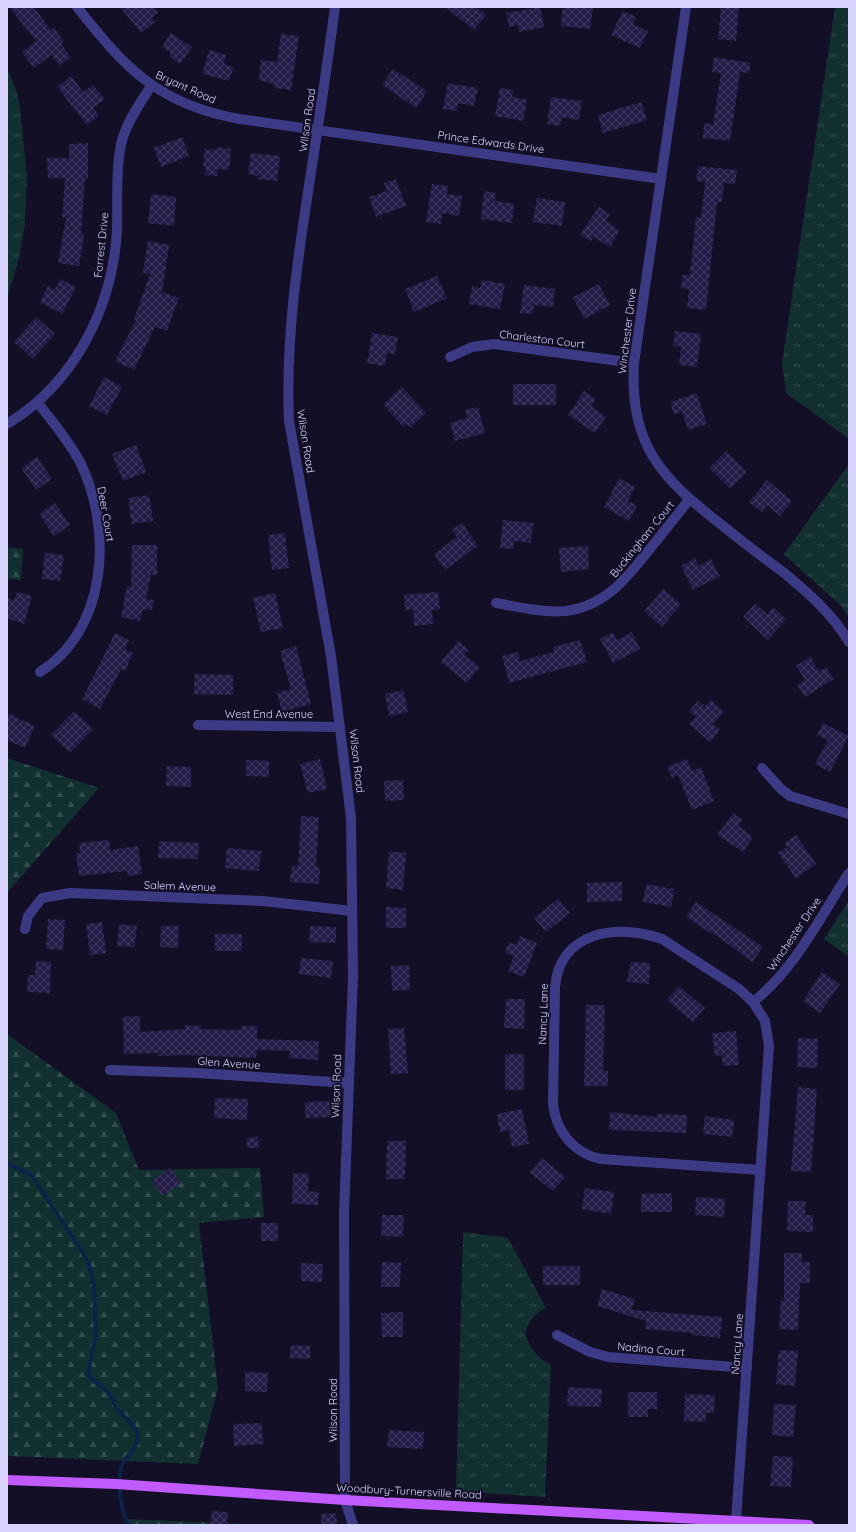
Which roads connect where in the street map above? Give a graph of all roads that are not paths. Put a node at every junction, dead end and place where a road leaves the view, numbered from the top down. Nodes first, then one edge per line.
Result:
1 (77, 7) edge
2 (335, 7) edge
3 (686, 7) edge
4 (151, 86) junction
5 (318, 129) junction
6 (661, 179) junction
7 (450, 357) dead end
8 (634, 363) junction
9 (38, 403) junction
10 (7, 424) edge
11 (689, 500) junction
12 (496, 603) dead end
13 (849, 642) edge
14 (40, 672) dead end
15 (198, 725) dead end
16 (340, 727) junction
17 (762, 768) dead end
18 (849, 814) edge
19 (849, 873) edge
20 (352, 911) junction
21 (25, 929) dead end
22 (753, 1002) junction
23 (110, 1070) dead end
24 (348, 1083) junction
25 (760, 1170) junction
26 (557, 1335) dead end
27 (747, 1368) junction
28 (7, 1480) edge
29 (345, 1500) junction
30 (736, 1520) junction
31 (353, 1525) edge
32 (809, 1525) edge

1 - 4 street, Bryant Road
2 - 5 street, Wilson Road
3 - 6 street, Winchester Drive
4 - 5 street, Bryant Road
4 - 9 street, Forrest Drive
5 - 6 street, Prince Edwards Drive
5 - 16 street, Wilson Road
6 - 8 street, Winchester Drive
7 - 8 street, Charleston Court
8 - 11 street, Winchester Drive
9 - 10 street, Forrest Drive
9 - 14 street, Deer Court
11 - 12 street, Buckingham Court
11 - 13 street, Winchester Drive
15 - 16 street, West End Avenue
16 - 20 street, Wilson Road
17 - 18 street
19 - 22 street, Winchester Drive
20 - 21 street, Salem Avenue
20 - 24 street, Wilson Road
22 - 25 street, Nancy Lane
22 - 25 street, Nancy Lane
23 - 24 street, Glen Avenue
24 - 29 street, Wilson Road
25 - 27 street, Nancy Lane
26 - 27 street, Nadina Court
27 - 30 street, Nancy Lane
28 - 29 main road, Woodbury-Turnersville Road
29 - 30 main road, Woodbury-Turnersville Road
29 - 31 street, Wilson Road
30 - 32 main road, Woodbury-Turnersville Road

